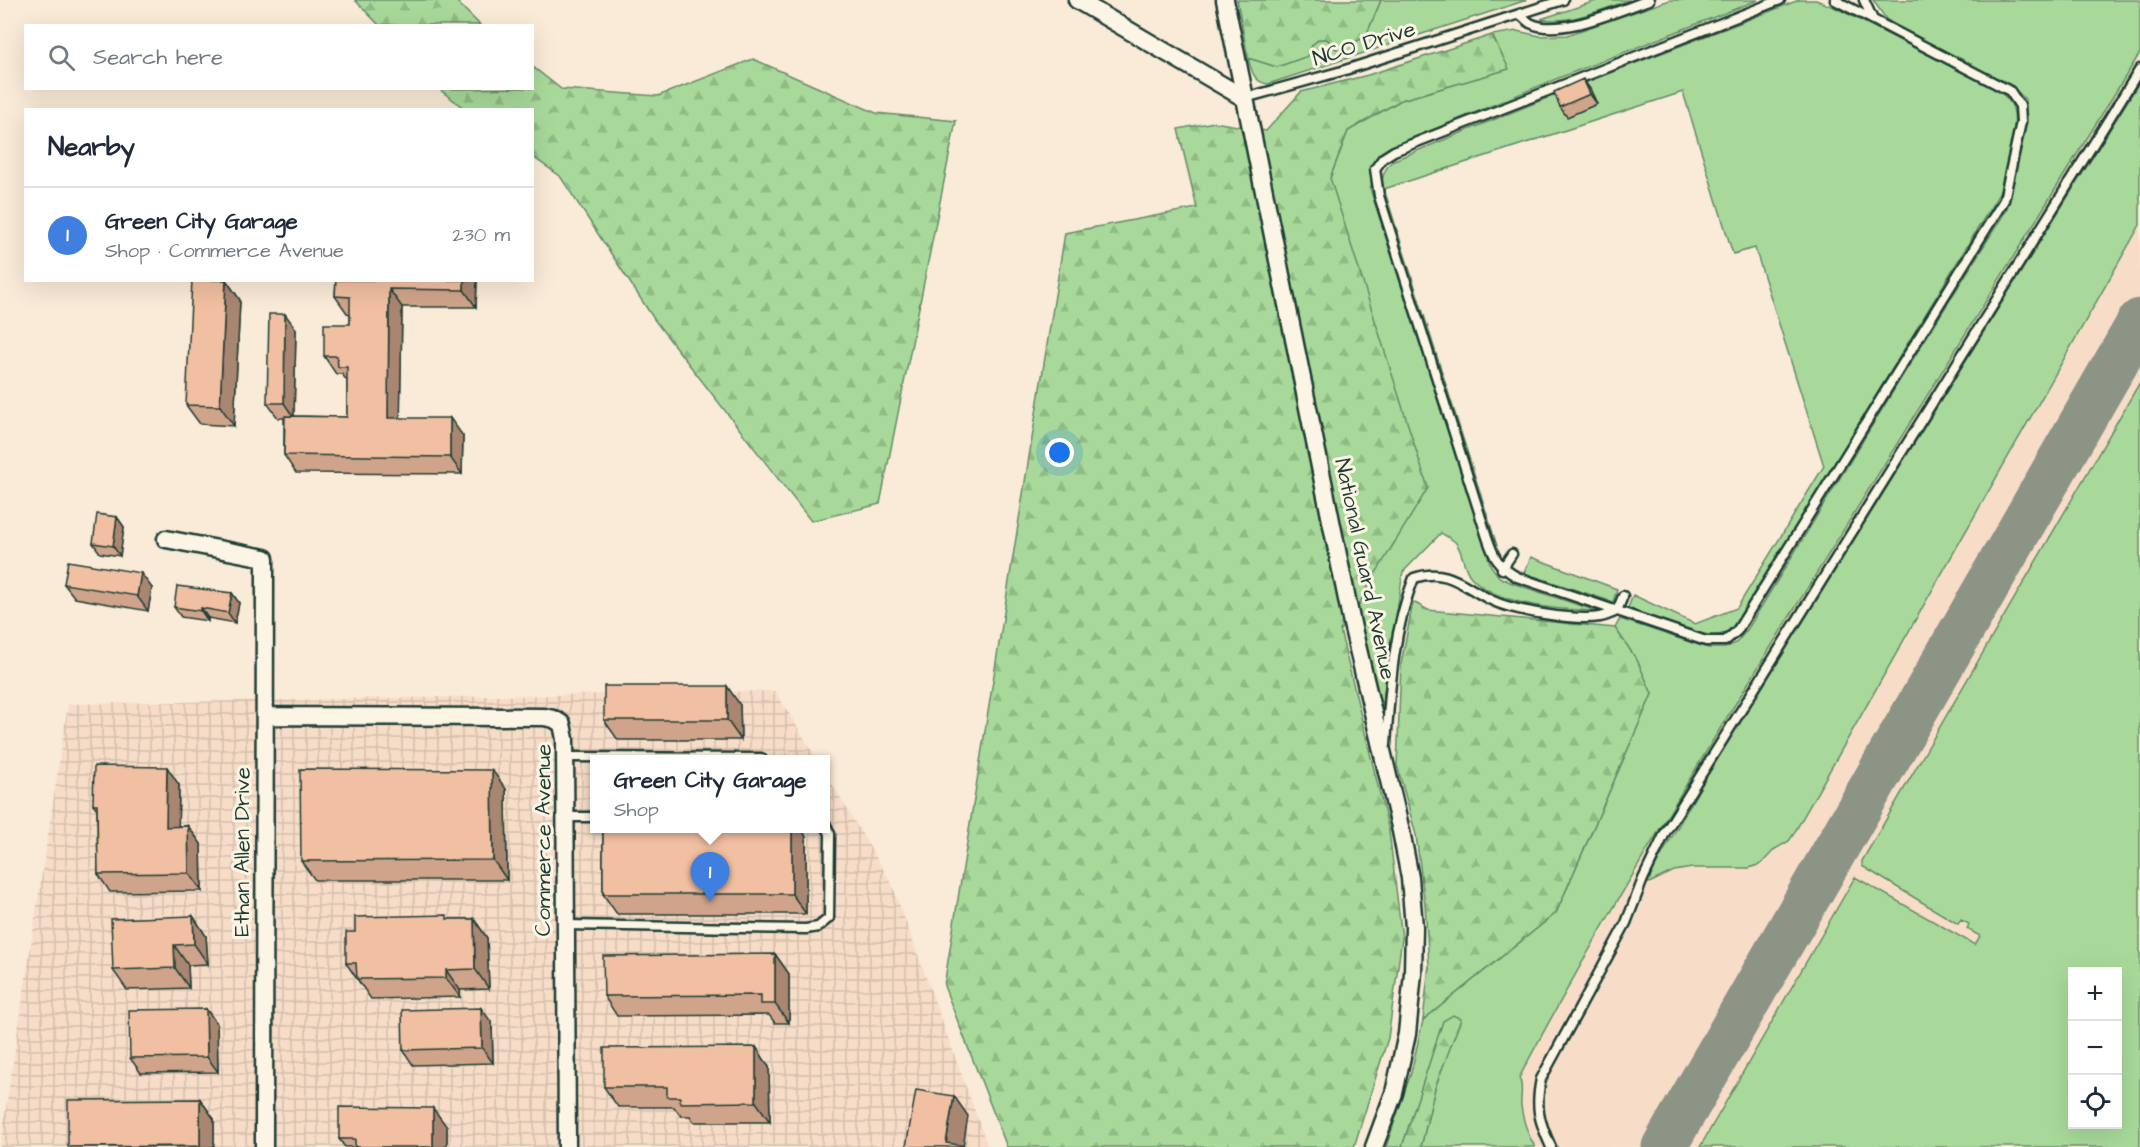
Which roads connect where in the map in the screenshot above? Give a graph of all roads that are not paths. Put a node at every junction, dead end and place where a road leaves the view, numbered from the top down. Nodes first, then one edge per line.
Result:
1 (1077, 0) edge
2 (1226, 0) edge
3 (1563, 0) edge
4 (1649, 0) edge
5 (1780, 0) edge
6 (1834, 0) edge
7 (1864, 0) edge
8 (1520, 14) junction
9 (1873, 20) junction
10 (2140, 69) edge
11 (1244, 98) junction
12 (166, 539) dead end
13 (1512, 554) dead end
14 (1502, 569) junction
15 (1623, 596) dead end
16 (1617, 611) junction
17 (265, 716) junction
18 (566, 757) junction
19 (590, 757) edge
20 (1385, 767) junction
21 (566, 817) junction
22 (590, 817) edge
23 (830, 833) edge
24 (566, 925) junction
25 (264, 1147) edge
26 (567, 1147) edge
27 (1374, 1147) edge
28 (1551, 1147) edge

1 - 11 street
2 - 11 street, National Guard Avenue
3 - 8 lane, NCO Drive
4 - 8 lane
5 - 14 lane
6 - 9 lane
7 - 9 lane
8 - 11 lane, NCO Drive
9 - 16 lane
10 - 28 lane
11 - 20 street, National Guard Avenue
12 - 17 street, Ethan Allen Drive
13 - 14 lane
14 - 16 lane
15 - 16 lane
16 - 20 lane
17 - 18 street, Commerce Avenue
17 - 25 street, Ethan Allen Drive
18 - 19 lane
18 - 21 street, Commerce Avenue
20 - 27 street, National Guard Avenue
21 - 22 lane
21 - 24 street, Commerce Avenue
23 - 24 lane
24 - 26 street, Commerce Avenue

